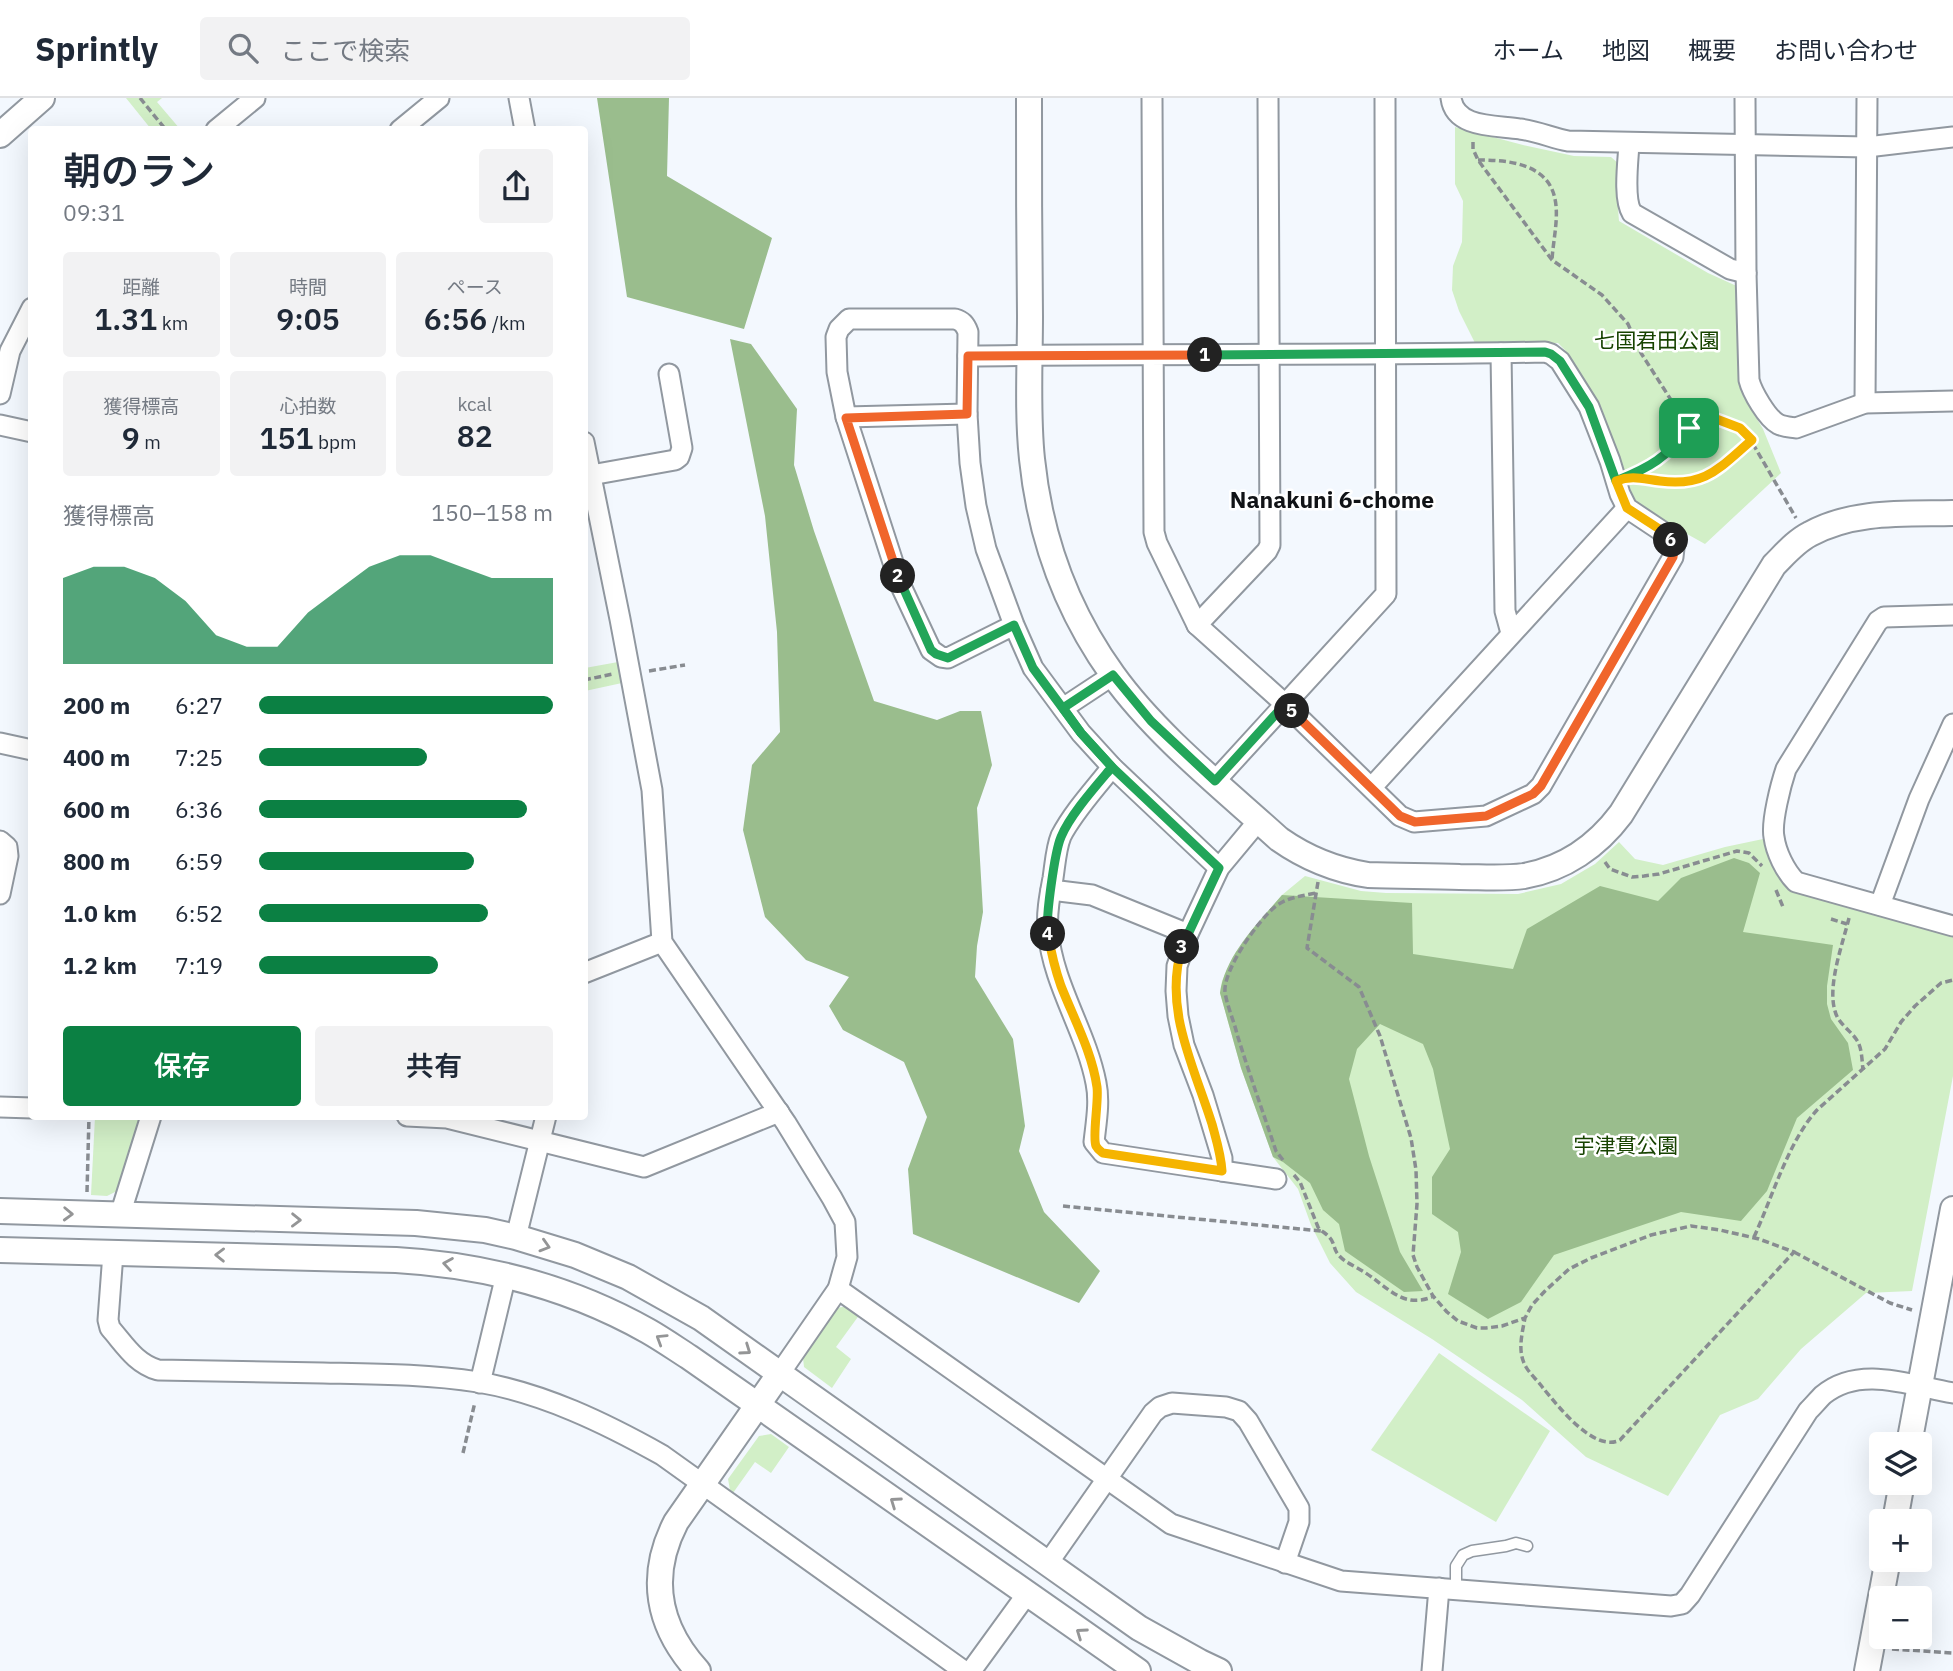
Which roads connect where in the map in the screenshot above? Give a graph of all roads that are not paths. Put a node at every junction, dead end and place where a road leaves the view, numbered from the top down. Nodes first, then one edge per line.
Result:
1 (42, 98) edge
2 (255, 98) edge
3 (439, 98) edge
4 (519, 98) edge
5 (1029, 98) edge
6 (1152, 98) edge
7 (1268, 98) edge
8 (1385, 98) edge
9 (1451, 98) edge
10 (1745, 98) edge
11 (1867, 98) edge
12 (221, 126) edge
13 (405, 126) edge
14 (524, 126) edge
15 (0, 135) edge
16 (1953, 137) edge
17 (1629, 144) junction
18 (1745, 144) junction
19 (1867, 147) junction
20 (1746, 273) junction
21 (28, 317) edge
22 (1502, 353) junction
23 (1385, 354) junction
24 (1030, 355) junction
25 (1153, 355) junction
26 (1268, 355) junction
27 (968, 356) junction
28 (669, 374) dead end
29 (0, 394) edge
30 (1953, 401) edge
31 (1865, 402) junction
32 (967, 414) junction
33 (846, 418) junction
34 (0, 425) edge
35 (28, 431) edge
36 (588, 461) edge
37 (591, 475) junction
38 (1627, 508) junction
39 (1953, 513) edge
40 (1953, 615) edge
41 (1014, 625) junction
42 (1197, 625) junction
43 (1511, 634) junction
44 (1113, 675) junction
45 (1285, 704) junction
46 (1063, 708) junction
47 (1953, 724) edge
48 (0, 743) edge
49 (28, 749) edge
50 (1112, 767) junction
51 (1215, 781) junction
52 (1372, 787) junction
53 (1259, 820) junction
54 (0, 841) edge
55 (1219, 868) junction
56 (1051, 890) junction
57 (0, 894) edge
58 (1880, 905) junction
59 (1953, 926) edge
60 (1188, 934) junction
61 (662, 942) junction
62 (588, 971) edge
63 (0, 1107) edge
64 (28, 1108) edge
65 (779, 1112) junction
66 (150, 1120) edge
67 (455, 1120) edge
68 (545, 1120) edge
69 (540, 1140) junction
70 (1222, 1171) junction
71 (1284, 1171) road end
72 (1953, 1209) edge
73 (0, 1211) edge
74 (120, 1215) junction
75 (516, 1237) junction
76 (0, 1250) edge
77 (113, 1253) junction
78 (506, 1275) junction
79 (838, 1289) junction
80 (780, 1373) junction
81 (480, 1383) junction
82 (1919, 1387) junction
83 (1953, 1393) edge
84 (758, 1405) junction
85 (1911, 1432) edge
86 (1108, 1479) junction
87 (704, 1483) junction
88 (1527, 1546) dead end
89 (1048, 1563) junction
90 (1285, 1563) junction
91 (1886, 1572) edge
92 (1447, 1588) junction
93 (1027, 1594) junction
94 (698, 1671) edge
95 (964, 1671) edge
96 (971, 1671) edge
97 (1138, 1671) edge
98 (1219, 1671) edge
99 (1432, 1671) edge
100 (1867, 1671) edge

1 - 15 street
2 - 12 street
3 - 13 street
4 - 14 street
5 - 24 street
6 - 25 street
7 - 26 street
8 - 23 street
9 - 17 street
10 - 18 street
11 - 19 street
16 - 19 street
17 - 18 street
17 - 20 street
18 - 19 street
18 - 20 street
19 - 31 street
20 - 31 street
21 - 29 street
22 - 23 street
22 - 38 street
22 - 43 street
23 - 26 street
23 - 45 street
24 - 25 street
24 - 27 street
24 - 44 street
25 - 26 street
25 - 42 street
26 - 42 street
27 - 32 street
27 - 33 street
28 - 37 street
30 - 31 street
32 - 33 street
32 - 41 street
33 - 41 street
34 - 35 street
36 - 37 street
37 - 61 street
38 - 43 street
38 - 52 street
39 - 53 street
40 - 58 street
41 - 46 street
42 - 45 street
43 - 52 street
44 - 46 street
44 - 51 street
45 - 51 street
45 - 52 street
46 - 50 street
47 - 58 street
48 - 49 street
50 - 55 street
50 - 56 street
51 - 53 street
53 - 55 street
54 - 57 street
55 - 60 street
56 - 60 street
56 - 70 street
58 - 59 street
60 - 70 street
61 - 62 street
61 - 65 street
63 - 64 street
65 - 69 street
65 - 79 street
66 - 74 street
67 - 69 street
68 - 69 street
69 - 75 street
70 - 71 street
72 - 82 street
73 -> 74 street
74 -> 75 street
75 -> 80 street
76 - 77 street
78 -> 77 street
77 - 81 street
78 - 81 street
84 -> 78 street
79 - 80 street
79 - 86 street
80 - 84 street
80 - 89 street
81 - 87 street
82 - 83 street
82 - 85 street
82 - 92 street
84 - 87 street
93 -> 84 street
86 - 89 street
86 - 90 street
86 - 90 street
87 - 94 street
87 - 95 street
88 - 92 lane
89 - 98 street
90 - 92 street
91 - 100 street
92 - 99 street
93 - 96 street
97 -> 93 street

